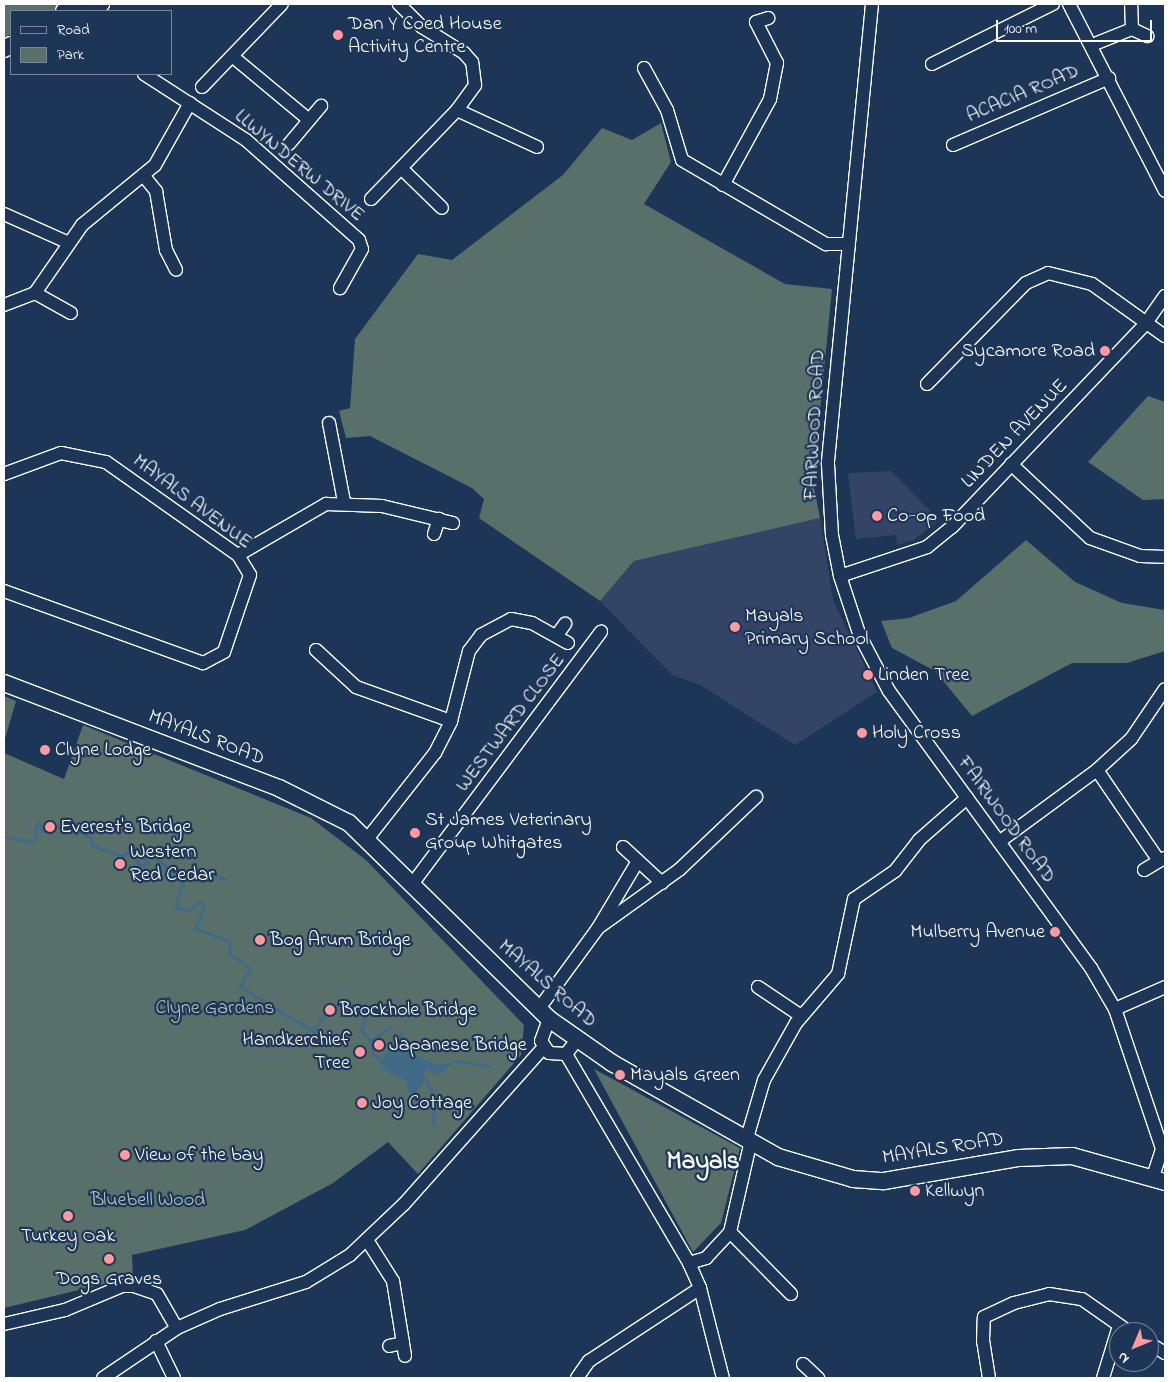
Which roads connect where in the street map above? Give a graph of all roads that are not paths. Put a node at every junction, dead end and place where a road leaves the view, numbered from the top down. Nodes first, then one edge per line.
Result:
1 (101, 4) edge
2 (282, 4) edge
3 (399, 4) edge
4 (872, 4) edge
5 (1053, 4) edge
6 (1069, 4) edge
7 (1131, 4) edge
8 (89, 10) edge
9 (768, 18) dead end
10 (1132, 29) junction
11 (1147, 36) dead end
12 (1092, 45) junction
13 (232, 56) junction
14 (932, 64) dead end
15 (644, 68) dead end
16 (146, 75) edge
17 (1109, 78) junction
18 (202, 87) dead end
19 (190, 104) junction
20 (321, 106) dead end
21 (457, 110) junction
22 (309, 120) junction
23 (289, 144) dead end
24 (953, 145) dead end
25 (537, 147) dead end
26 (401, 168) junction
27 (143, 175) junction
28 (724, 185) junction
29 (1165, 191) edge
30 (371, 199) dead end
31 (442, 208) dead end
32 (4, 214) edge
33 (69, 243) junction
34 (846, 244) junction
35 (176, 270) dead end
36 (340, 288) dead end
37 (35, 293) junction
38 (1165, 296) edge
39 (4, 306) edge
40 (71, 313) dead end
41 (1146, 323) junction
42 (1165, 336) edge
43 (927, 384) dead end
44 (329, 423) dead end
45 (1011, 464) junction
46 (4, 474) edge
47 (344, 502) junction
48 (439, 519) junction
49 (453, 524) dead end
50 (434, 534) dead end
51 (238, 555) junction
52 (1165, 557) edge
53 (840, 576) junction
54 (4, 591) edge
55 (564, 624) dead end
56 (602, 632) dead end
57 (556, 635) junction
58 (568, 643) dead end
59 (316, 650) dead end
60 (4, 683) edge
61 (1165, 689) edge
62 (451, 721) junction
63 (1097, 770) junction
64 (756, 798) dead end
65 (967, 798) junction
66 (368, 838) junction
67 (999, 842) junction
68 (623, 847) dead end
69 (1162, 859) edge
70 (638, 861) junction
71 (1144, 870) dead end
72 (413, 883) junction
73 (662, 883) junction
74 (598, 928) junction
75 (758, 987) dead end
76 (1165, 987) edge
77 (1116, 1009) junction
78 (544, 1015) junction
79 (801, 1016) junction
80 (577, 1040) junction
81 (543, 1048) junction
82 (566, 1054) junction
83 (749, 1139) junction
84 (1159, 1179) edge
85 (730, 1232) junction
86 (367, 1240) junction
87 (688, 1263) junction
88 (700, 1288) junction
89 (792, 1294) dead end
90 (1114, 1322) edge
91 (4, 1324) edge
92 (177, 1328) junction
93 (156, 1341) junction
94 (389, 1346) dead end
95 (803, 1364) dead end
96 (1109, 1364) edge
97 (103, 1378) edge
98 (174, 1378) edge
99 (577, 1378) edge
100 (723, 1378) edge
101 (818, 1378) edge
102 (989, 1378) edge
103 (1103, 1378) edge

1 - 8 main road
2 - 13 street
3 - 21 street
4 - 34 street, FAIRWOOD ROAD
5 - 14 street
6 - 12 street
7 - 10 street
9 - 28 street
10 - 11 street
10 - 12 street
12 - 17 street
13 - 18 street
13 - 22 street
15 - 28 street
16 - 19 street, LLWYNDERW DRIVE
17 - 24 street, ACACIA ROAD
17 - 29 street
19 - 27 street
19 - 36 street, LLWYNDERW DRIVE
20 - 22 street
21 - 25 street
21 - 26 street
22 - 23 street
26 - 30 street
26 - 31 street
27 - 33 street
27 - 35 street
28 - 34 street
32 - 33 street
33 - 37 street
34 - 53 street, FAIRWOOD ROAD
37 - 39 street
37 - 40 street
38 - 41 street, LINDEN AVENUE
41 - 42 street
41 - 43 street
41 - 45 street, LINDEN AVENUE
44 - 47 street
45 - 52 street
45 - 53 street, LINDEN AVENUE
46 - 51 street, MAYALS AVENUE
47 - 48 street
47 - 51 street
48 - 49 street
48 - 50 street
51 - 54 street, MAYALS AVENUE
53 - 65 street, FAIRWOOD ROAD
55 - 57 street
56 - 72 street, WESTWARD CLOSE
57 - 58 street
57 - 62 street
59 - 62 street
60 - 66 main road, MAYALS ROAD
61 - 63 street
62 - 66 street
63 - 67 street
63 - 69 street
64 - 73 street
65 - 67 street, FAIRWOOD ROAD
65 - 79 street
66 - 72 main road, MAYALS ROAD
67 - 77 street, FAIRWOOD ROAD
68 - 70 street
69 - 71 street
70 - 73 street
70 - 74 street
72 - 78 main road, MAYALS ROAD
73 - 74 street
74 - 78 street
75 - 79 street
76 - 77 street
77 - 84 street, FAIRWOOD ROAD
78 - 80 main road, MAYALS ROAD
78 - 81 street
79 - 83 street
80 - 82 street
80 - 83 main road, MAYALS ROAD
81 - 82 street
81 - 86 street
82 - 87 street
83 - 84 main road, MAYALS ROAD
83 - 85 street
85 - 87 street
85 - 89 street
86 - 92 street
86 - 94 street
87 - 88 street
88 - 99 street
88 - 100 street
90 - 102 street
91 - 92 street
92 - 93 street
93 - 97 street
93 - 98 street
95 - 101 street
96 - 103 street

